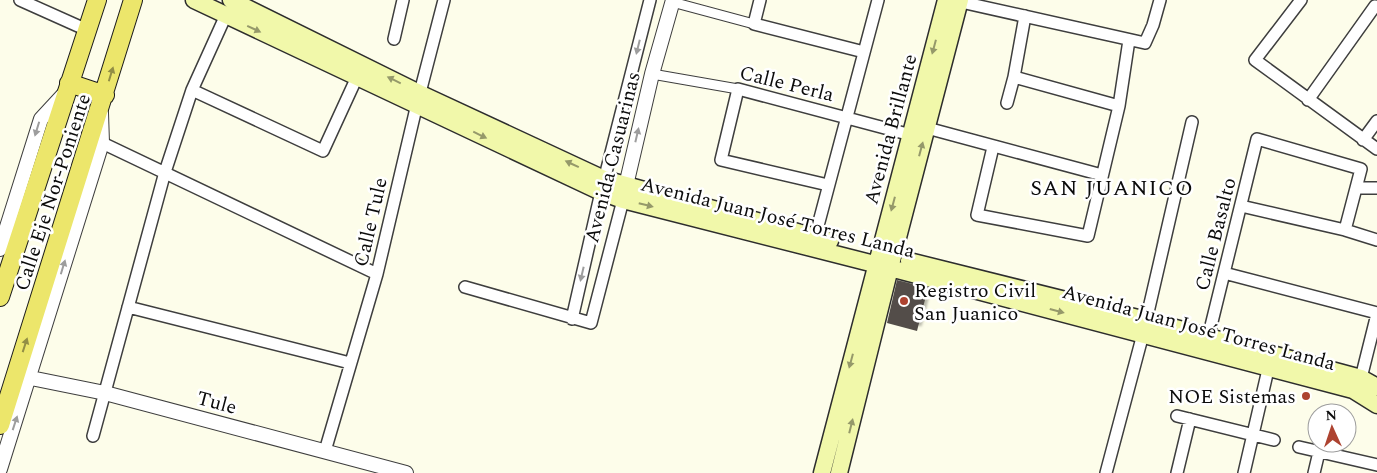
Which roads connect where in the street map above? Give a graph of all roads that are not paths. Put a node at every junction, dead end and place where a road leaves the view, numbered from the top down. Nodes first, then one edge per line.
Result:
1 (20, 0) edge
2 (97, 0) edge
3 (133, 0) edge
4 (194, 0) edge
5 (403, 0) edge
6 (444, 0) edge
7 (650, 0) edge
8 (760, 0) edge
9 (878, 0) edge
10 (954, 0) edge
11 (1160, 0) edge
12 (1301, 0) edge
13 (672, 1) edge
14 (1373, 5) edge
15 (229, 8) edge
16 (1025, 16) junction
17 (754, 24) junction
18 (87, 30) junction
19 (394, 39) dead end
20 (1129, 40) junction
21 (864, 52) junction
22 (652, 74) junction
23 (357, 77) junction
24 (1014, 77) junction
25 (68, 87) junction
26 (738, 89) junction
27 (192, 90) junction
28 (418, 99) junction
29 (103, 100) junction
30 (1308, 100) junction
31 (1007, 103) dead end
32 (1120, 106) junction
33 (848, 117) junction
34 (1377, 121) edge
35 (1192, 122) dead end
36 (926, 128) junction
37 (911, 135) junction
38 (96, 140) junction
39 (1363, 140) junction
40 (993, 147) junction
41 (1377, 149) edge
42 (165, 172) junction
43 (1102, 175) junction
44 (828, 185) junction
45 (602, 186) junction
46 (1356, 188) junction
47 (1377, 188) edge
48 (624, 192) junction
49 (1241, 206) junction
50 (1345, 230) junction
51 (815, 237) junction
52 (1377, 240) edge
53 (0, 249) edge
54 (884, 261) junction
55 (1224, 273) junction
56 (377, 274) junction
57 (465, 287) dead end
58 (0, 297) edge
59 (128, 307) junction
60 (1377, 314) edge
61 (572, 318) junction
62 (1145, 327) junction
63 (1208, 338) junction
64 (1270, 361) junction
65 (350, 363) junction
66 (23, 375) junction
67 (1361, 378) junction
68 (1377, 387) edge
69 (105, 392) junction
70 (1377, 405) edge
71 (1177, 416) dead end
72 (1190, 420) junction
73 (0, 425) edge
74 (1252, 435) junction
75 (93, 436) dead end
76 (1274, 440) dead end
77 (1299, 447) dead end
78 (1307, 449) edge
79 (325, 451) junction
80 (1319, 453) edge
81 (1323, 453) edge
82 (1377, 465) edge
83 (0, 469) edge
84 (406, 473) edge
85 (822, 473) edge
86 (839, 473) edge
87 (1106, 473) edge
88 (1177, 473) edge
89 (1244, 473) edge
90 (1314, 473) edge

1 - 18 street
2 - 18 main road, Calle Eje Nor-Poniente
29 -> 3 main road, Calle Eje Nor-Poniente
4 - 15 main road, Avenida Juan José Torres Landa
5 - 19 street
6 - 28 street, Calle Tule
7 -> 45 street, Avenida Casuarinas
8 - 17 street
9 - 21 street
10 - 16 street
10 - 36 main road, Avenida Brillante
10 -> 37 main road, Avenida Brillante
11 - 20 street
12 - 30 street
13 - 17 street
13 - 22 street, Avenida Casuarinas
14 - 30 street
15 -> 23 main road, Avenida Juan José Torres Landa
15 - 27 street
28 -> 15 main road, Avenida Juan José Torres Landa
16 - 20 street
16 - 24 street
17 - 21 street
18 - 25 main road, Calle Eje Nor-Poniente
20 - 32 street
21 - 33 street
22 - 26 street, Calle Perla
48 -> 22 street, Avenida Casuarinas
23 - 27 street
23 - 28 main road, Avenida Juan José Torres Landa
24 - 31 street
24 - 32 street
25 - 29 main road
25 -> 53 street
25 - 58 main road, Calle Eje Nor-Poniente
26 - 33 street, Calle Perla
26 - 44 street
27 - 42 street
28 - 45 main road, Avenida Juan José Torres Landa
28 - 56 street, Calle Tule
29 - 38 main road, Calle Eje Nor-Poniente
30 - 39 street
32 - 43 street
33 - 37 street, Calle Perla
33 - 44 street
34 - 39 street
35 - 62 street
36 - 40 street
54 -> 36 main road, Avenida Brillante
37 -> 54 main road, Avenida Brillante
38 - 42 street
66 -> 38 main road, Calle Eje Nor-Poniente
39 - 41 street
40 - 43 street
40 - 43 street
42 - 56 street
42 - 59 street
44 - 51 street
45 - 48 main road, Avenida Juan José Torres Landa
45 -> 61 street, Avenida Casuarinas
46 - 47 street
46 - 49 street, Calle Basalto
46 - 50 street
48 - 51 main road, Avenida Juan José Torres Landa
48 -> 54 main road, Avenida Juan José Torres Landa
48 - 61 street, Avenida Casuarinas
49 - 50 street
49 - 55 street, Calle Basalto
50 - 52 street
51 - 54 main road, Avenida Juan José Torres Landa
54 - 62 main road, Avenida Juan José Torres Landa
54 -> 85 main road, Avenida Brillante
86 -> 54 main road, Avenida Brillante
55 - 60 street
55 - 63 street, Calle Basalto
56 - 65 street, Calle Tule
57 - 61 street
59 - 65 street
59 - 69 street
60 - 67 street
62 - 63 main road, Avenida Juan José Torres Landa
62 - 64 main road, Avenida Juan José Torres Landa
62 - 87 street
63 - 64 main road, Avenida Juan José Torres Landa
64 - 67 main road, Avenida Juan José Torres Landa
64 - 70 main road, Avenida Juan José Torres Landa
64 - 74 street
65 - 79 street, Calle Tule
66 - 69 street, Tule
66 - 73 main road, Calle Eje Nor-Poniente
83 -> 66 street
67 - 68 main road, Avenida Juan José Torres Landa
69 - 75 street
69 - 79 street, Tule
71 - 72 street
72 - 74 street
72 - 88 street
74 - 76 street
74 - 89 street
77 - 78 street
79 - 84 street, Tule
80 - 90 street
81 - 82 street

